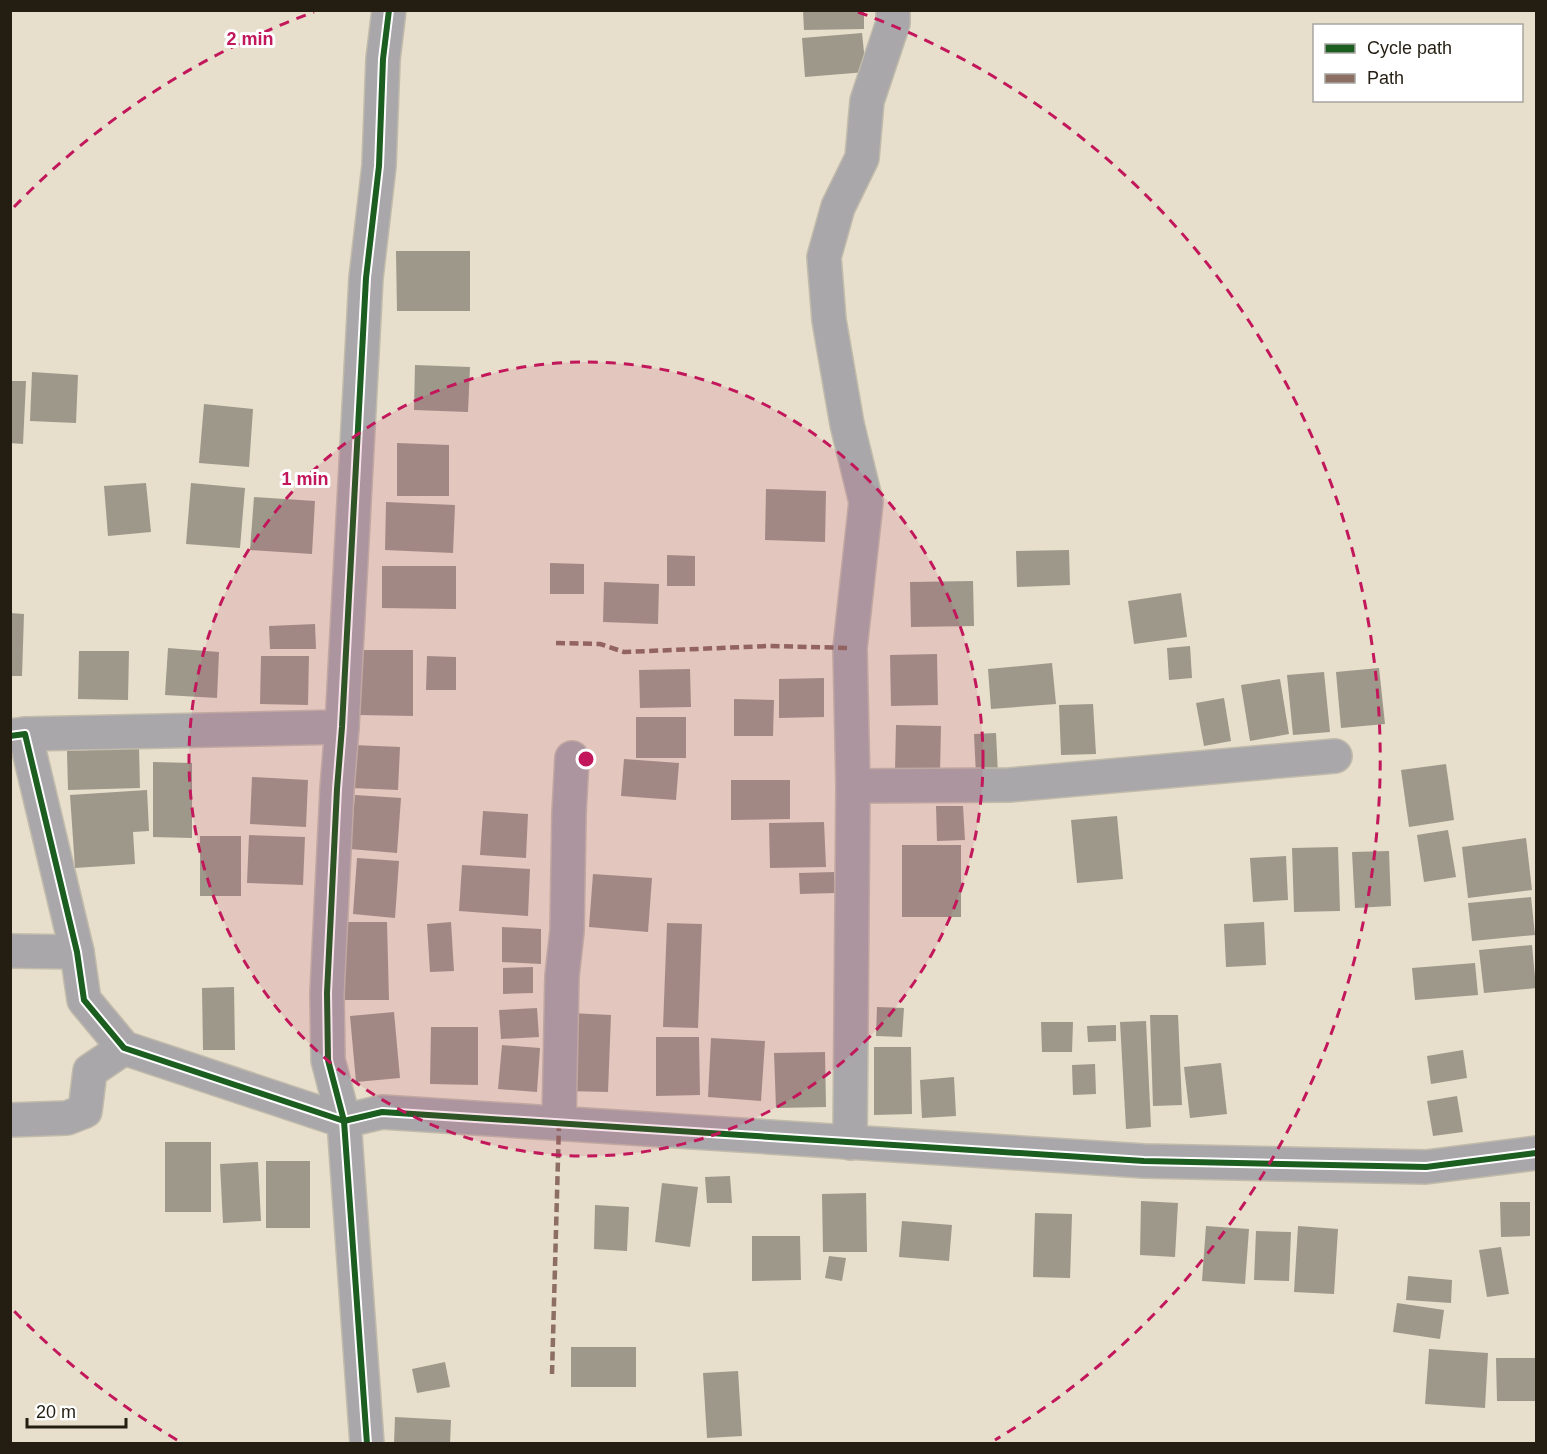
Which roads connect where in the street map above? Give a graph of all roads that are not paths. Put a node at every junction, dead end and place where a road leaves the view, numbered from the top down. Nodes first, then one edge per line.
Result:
1 (389, 10) edge
2 (893, 10) edge
3 (342, 727) junction
4 (18, 735) edge
5 (1335, 756) dead end
6 (572, 758) dead end
7 (853, 786) junction
8 (10, 951) edge
9 (76, 952) junction
10 (124, 1048) junction
11 (10, 1120) edge
12 (344, 1121) junction
13 (559, 1123) junction
14 (850, 1143) junction
15 (1536, 1153) edge
16 (368, 1443) edge

1 - 3 street
2 - 7 street
3 - 4 street
3 - 12 street
4 - 9 street
5 - 7 street
6 - 13 street
7 - 14 street
8 - 9 street
9 - 10 street
10 - 11 street
10 - 12 street
12 - 13 street
12 - 16 street
13 - 14 street
14 - 15 street

